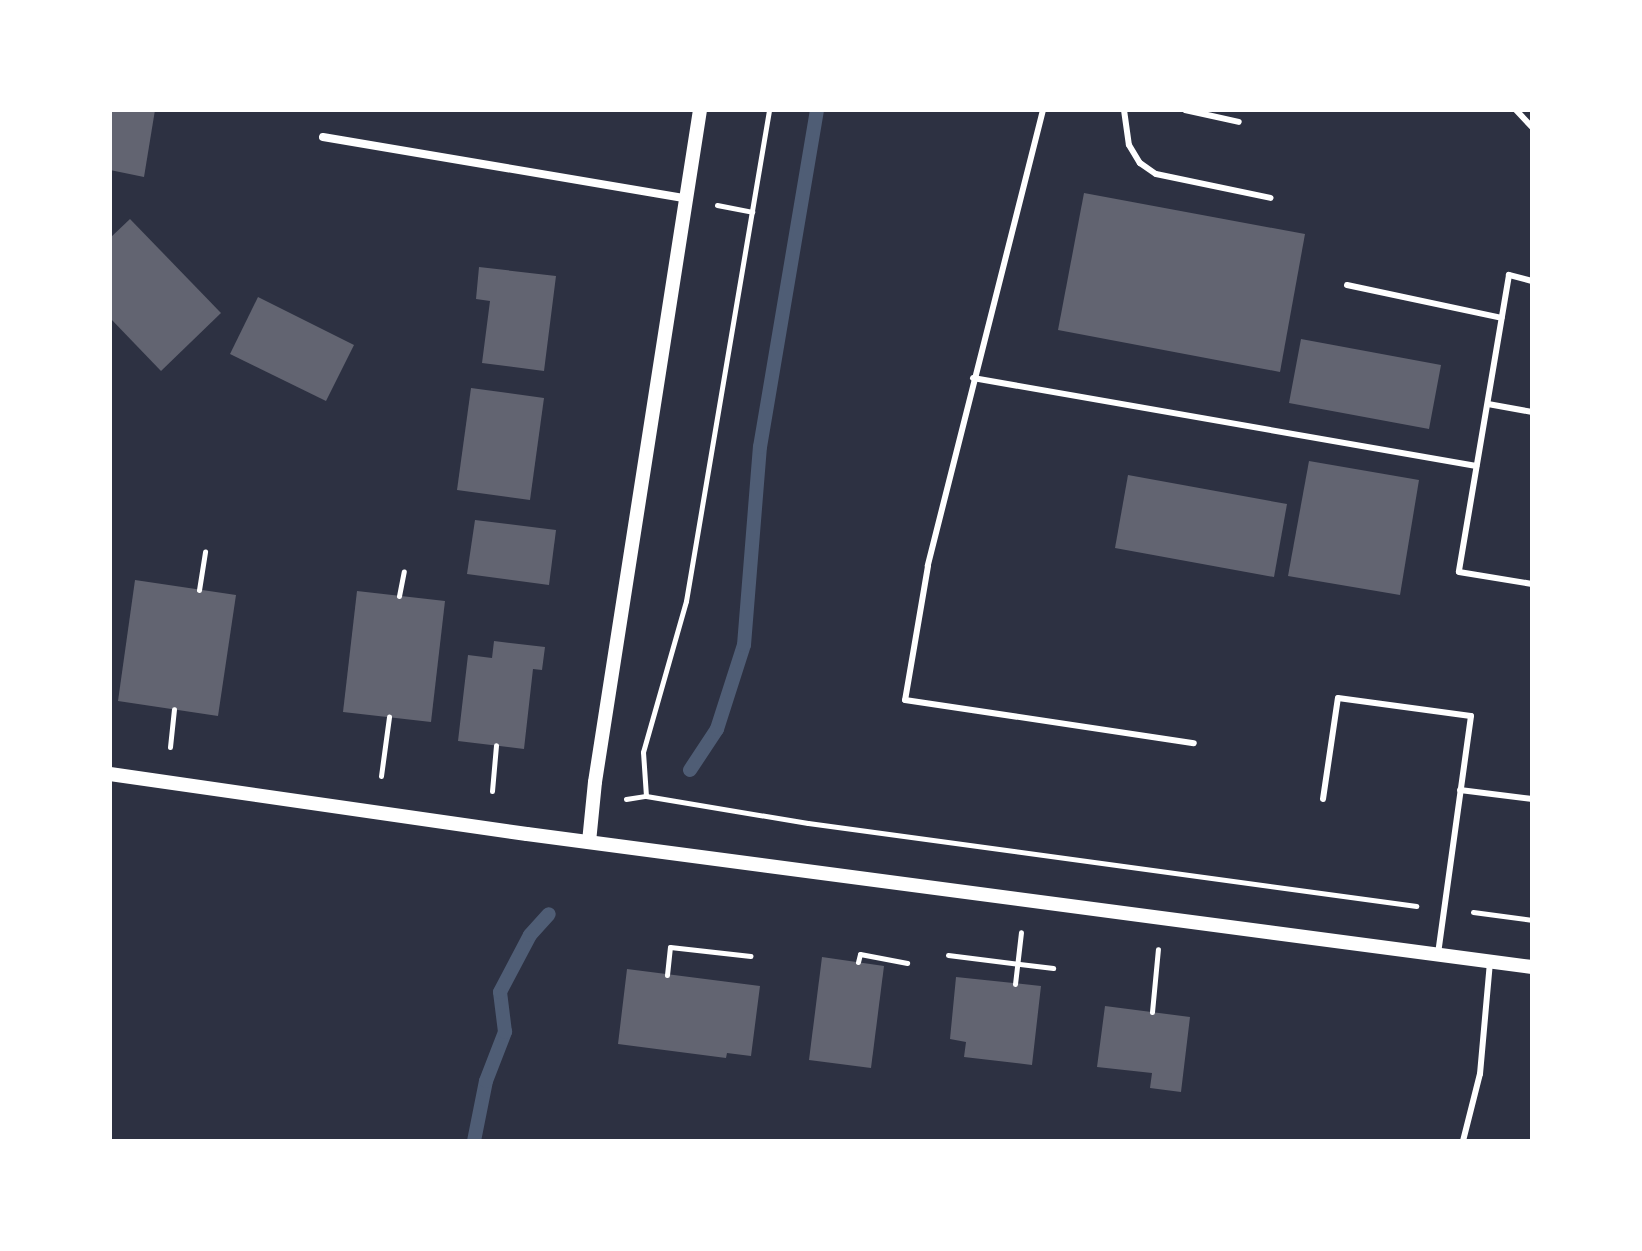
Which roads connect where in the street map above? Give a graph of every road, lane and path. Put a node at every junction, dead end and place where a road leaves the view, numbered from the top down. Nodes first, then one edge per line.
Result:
1 (700, 110) edge
2 (769, 110) edge
3 (1043, 110) edge
4 (1124, 110) edge
5 (1185, 110) edge
6 (1516, 110) edge
7 (1239, 122) dead end
8 (1532, 127) edge
9 (323, 137) dead end
10 (685, 198) junction
11 (1271, 198) dead end
12 (715, 205) dead end
13 (752, 212) junction
14 (1532, 281) edge
15 (1347, 285) dead end
16 (1502, 318) junction
17 (973, 378) junction
18 (1488, 404) junction
19 (1532, 412) edge
20 (1476, 466) junction
21 (205, 551) dead end
22 (404, 571) dead end
23 (1532, 584) edge
24 (199, 590) dead end
25 (399, 596) dead end
26 (174, 709) dead end
27 (389, 717) dead end
28 (1194, 743) dead end
29 (496, 745) dead end
30 (170, 747) dead end
31 (110, 774) edge
32 (381, 776) dead end
33 (1460, 790) junction
34 (492, 791) dead end
35 (1323, 799) dead end
36 (1532, 799) edge
37 (589, 842) junction
38 (1418, 907) dead end
39 (1474, 912) dead end
40 (1532, 920) edge
41 (1021, 927) dead end
42 (1159, 946) dead end
43 (948, 955) dead end
44 (1438, 955) junction
45 (750, 956) dead end
46 (1490, 961) junction
47 (858, 962) dead end
48 (907, 963) dead end
49 (1017, 963) junction
50 (1532, 967) edge
51 (1053, 968) dead end
52 (667, 975) dead end
53 (1015, 984) dead end
54 (1152, 1012) dead end
55 (1463, 1141) edge

1 - 10 street
2 - 13 path
3 - 17 lane
4 - 11 lane
5 - 7 lane
6 - 8 lane
9 - 10 street
10 - 37 street
12 - 13 path
13 - 38 path
14 - 16 lane
15 - 16 lane
16 - 18 lane
17 - 20 lane
17 - 28 lane
18 - 19 lane
18 - 20 lane
20 - 23 lane
21 - 24 path
22 - 25 path
26 - 30 path
27 - 32 path
29 - 34 path
31 - 37 street
33 - 35 lane
33 - 36 lane
33 - 44 lane
37 - 44 street
39 - 40 path
41 - 49 path
42 - 54 path
43 - 49 path
44 - 46 street
45 - 52 path
46 - 50 street
46 - 55 lane
47 - 48 path
49 - 51 path
49 - 53 path

